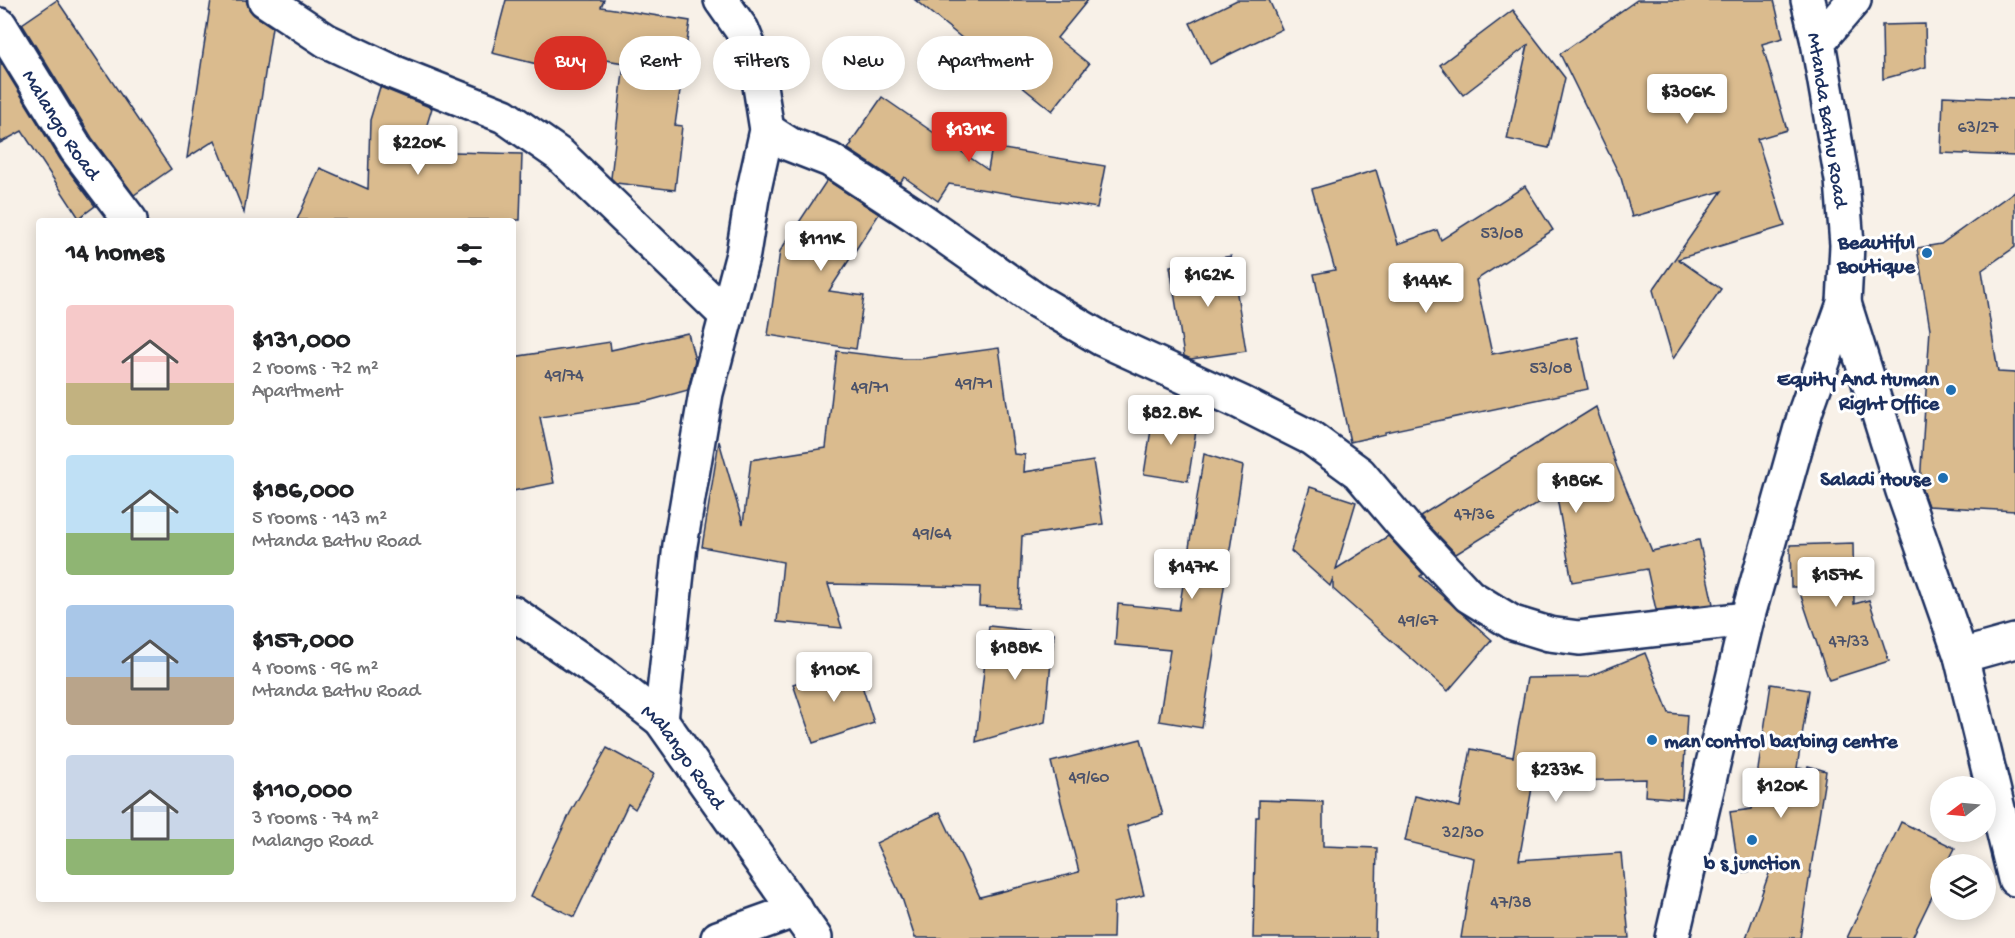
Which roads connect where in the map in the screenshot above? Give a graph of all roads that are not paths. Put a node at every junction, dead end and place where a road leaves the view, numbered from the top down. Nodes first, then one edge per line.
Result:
1 (265, 0) edge
2 (721, 0) edge
3 (1808, 0) edge
4 (1854, 0) edge
5 (0, 25) edge
6 (1818, 42) junction
7 (767, 130) junction
8 (128, 218) edge
9 (1844, 303) junction
10 (726, 316) junction
11 (516, 615) edge
12 (1747, 619) junction
13 (2015, 641) edge
14 (1960, 656) junction
15 (661, 720) junction
16 (2015, 879) edge
17 (796, 910) junction
18 (718, 938) edge
19 (815, 938) edge
20 (1672, 938) edge

1 - 10 street
2 - 7 street
3 - 6 street, Mtanda Bathu Road
4 - 6 street
5 - 8 street, Malango Road
6 - 9 street, Mtanda Bathu Road
7 - 10 street
7 - 12 street
9 - 12 street, Mtanda Bathu Road
9 - 14 street
10 - 15 street
11 - 15 street, Malango Road
12 - 20 street, Mtanda Bathu Road
13 - 14 street
14 - 16 street
15 - 17 street, Malango Road
17 - 18 street
17 - 19 street, Malango Road

